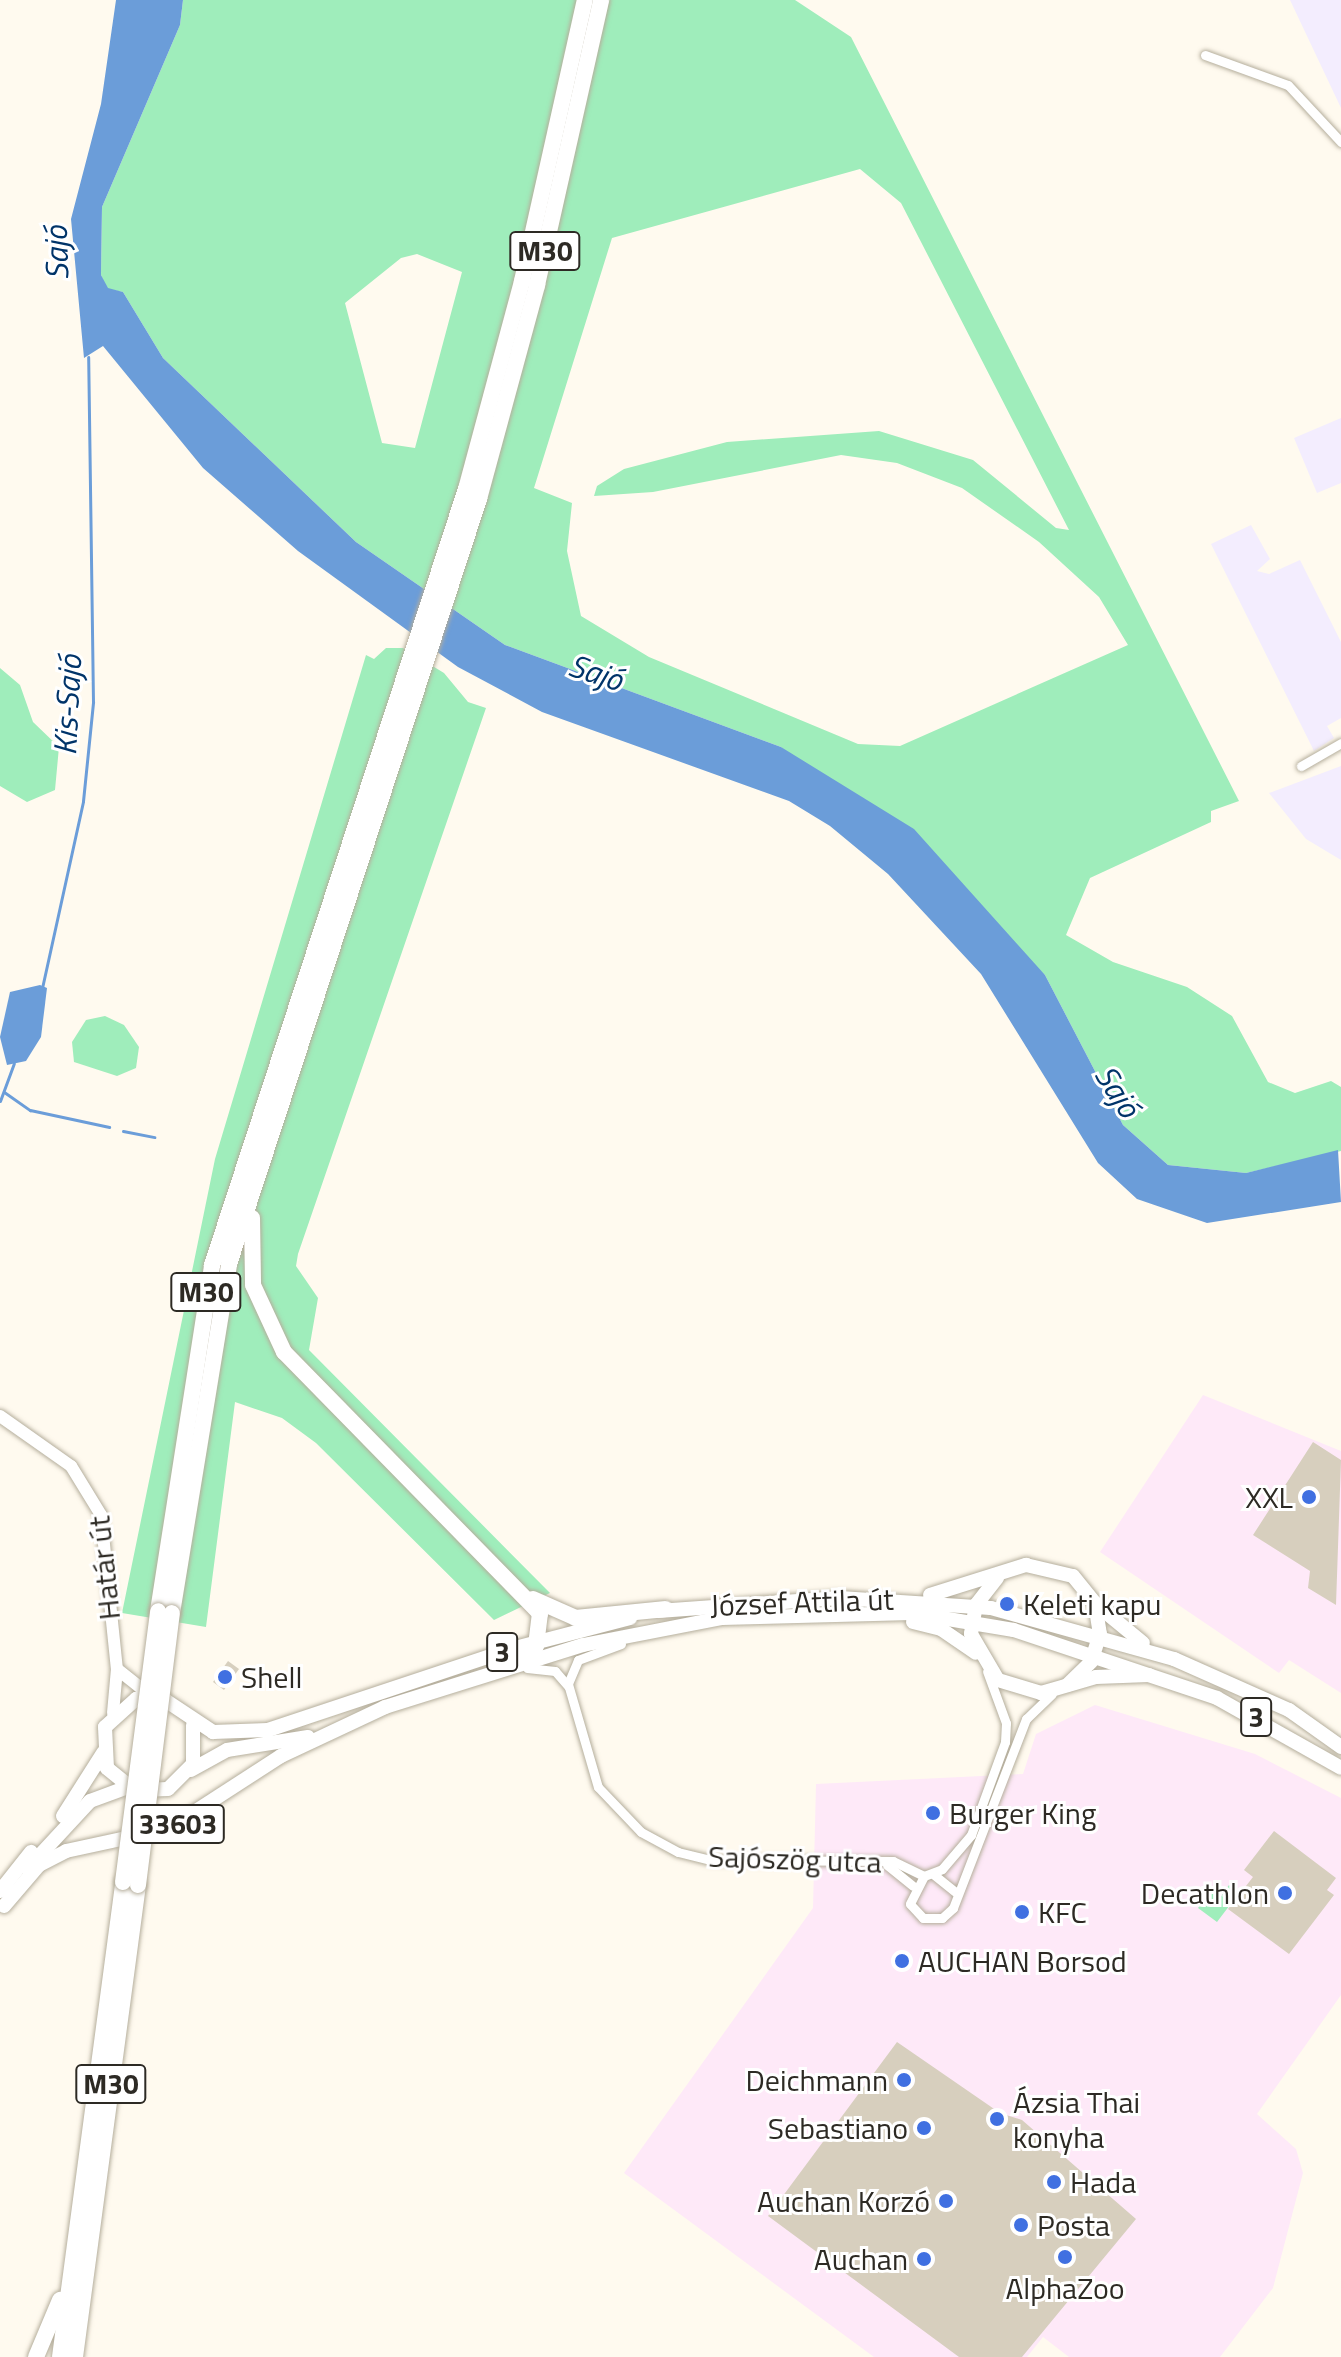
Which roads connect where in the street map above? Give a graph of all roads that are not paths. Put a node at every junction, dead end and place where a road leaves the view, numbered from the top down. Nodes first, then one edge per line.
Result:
1 (585, 0) edge
2 (601, 0) edge
3 (1205, 55) dead end
4 (1341, 142) edge
5 (472, 494) junction
6 (416, 675) junction
7 (1341, 743) edge
8 (1301, 766) dead end
9 (264, 1149) junction
10 (0, 1416) edge
11 (1001, 1575) junction
12 (522, 1592) junction
13 (910, 1598) junction
14 (1095, 1603) junction
15 (976, 1605) junction
16 (165, 1612) junction
17 (854, 1613) junction
18 (669, 1617) junction
19 (972, 1620) junction
20 (1100, 1634) junction
21 (540, 1640) junction
22 (1096, 1652) junction
23 (977, 1655) junction
24 (1174, 1659) junction
25 (502, 1668) junction
26 (117, 1669) junction
27 (987, 1670) junction
28 (1166, 1676) junction
29 (448, 1686) junction
30 (1062, 1687) junction
31 (569, 1689) junction
32 (158, 1699) junction
33 (113, 1713) junction
34 (193, 1725) junction
35 (324, 1733) junction
36 (1341, 1747) edge
37 (104, 1752) junction
38 (1341, 1768) edge
39 (189, 1772) junction
40 (128, 1787) junction
41 (876, 1860) junction
42 (929, 1875) junction
43 (20, 1883) joint
44 (130, 1883) junction
45 (913, 1886) junction
46 (0, 1891) edge
47 (955, 1892) junction
48 (2, 1909) edge
49 (72, 2260) junction
50 (36, 2357) edge
51 (60, 2357) edge
52 (75, 2357) edge

1 - 5 highway, M30
2 - 5 highway, M30
3 - 4 street
5 - 6 highway, M30
6 - 9 highway, M30
6 - 16 highway, M30
7 - 8 street
9 - 12 highway
9 - 16 highway, M30
10 - 26 main road, Határ út
11 - 13 main road
11 - 14 main road
11 - 15 main road
12 - 18 highway
12 - 21 highway
13 - 15 main road, József Attila út / 3
13 - 18 main road, József Attila út / 3
14 - 20 main road
14 - 24 main road
15 - 19 main road
15 - 20 main road, József Attila út / 3
16 - 44 highway, M30, bridge
17 - 18 main road, József Attila út / 3
17 - 19 main road, József Attila út / 3
17 - 23 main road
18 - 21 main road, József Attila út / 3
18 - 25 main road, József Attila út / 3
18 - 31 street
19 - 22 main road, József Attila út / 3
19 - 23 main road
20 - 22 main road
20 - 24 main road, József Attila út / 3
21 - 25 highway
21 - 34 main road, József Attila út / 3
22 - 28 main road, József Attila út / 3
22 - 30 main road
23 - 27 main road
24 - 36 main road, József Attila út / 3
25 - 29 main road, József Attila út / 3
26 - 32 main road
26 - 33 main road, Határ út
27 - 30 main road
27 - 42 street
28 - 30 main road
28 - 38 main road, József Attila út / 3
29 - 31 street
29 - 35 main road, József Attila út / 3
30 - 47 street
31 - 41 street, Sajószög utca
32 - 33 main road
32 - 34 main road
33 - 37 main road
34 - 39 main road
35 - 39 main road, 3
35 - 43 main road, 33603
37 - 40 main road
37 - 46 main road
39 - 40 main road, 3
40 - 48 main road, 3
41 - 42 street, Sajószög utca
41 - 45 street
42 - 45 street
42 - 47 street
43 - 48 main road, 3
44 - 49 highway, M30
44 - 52 highway, M30
45 - 47 street
49 - 50 highway
49 - 51 highway, M30

